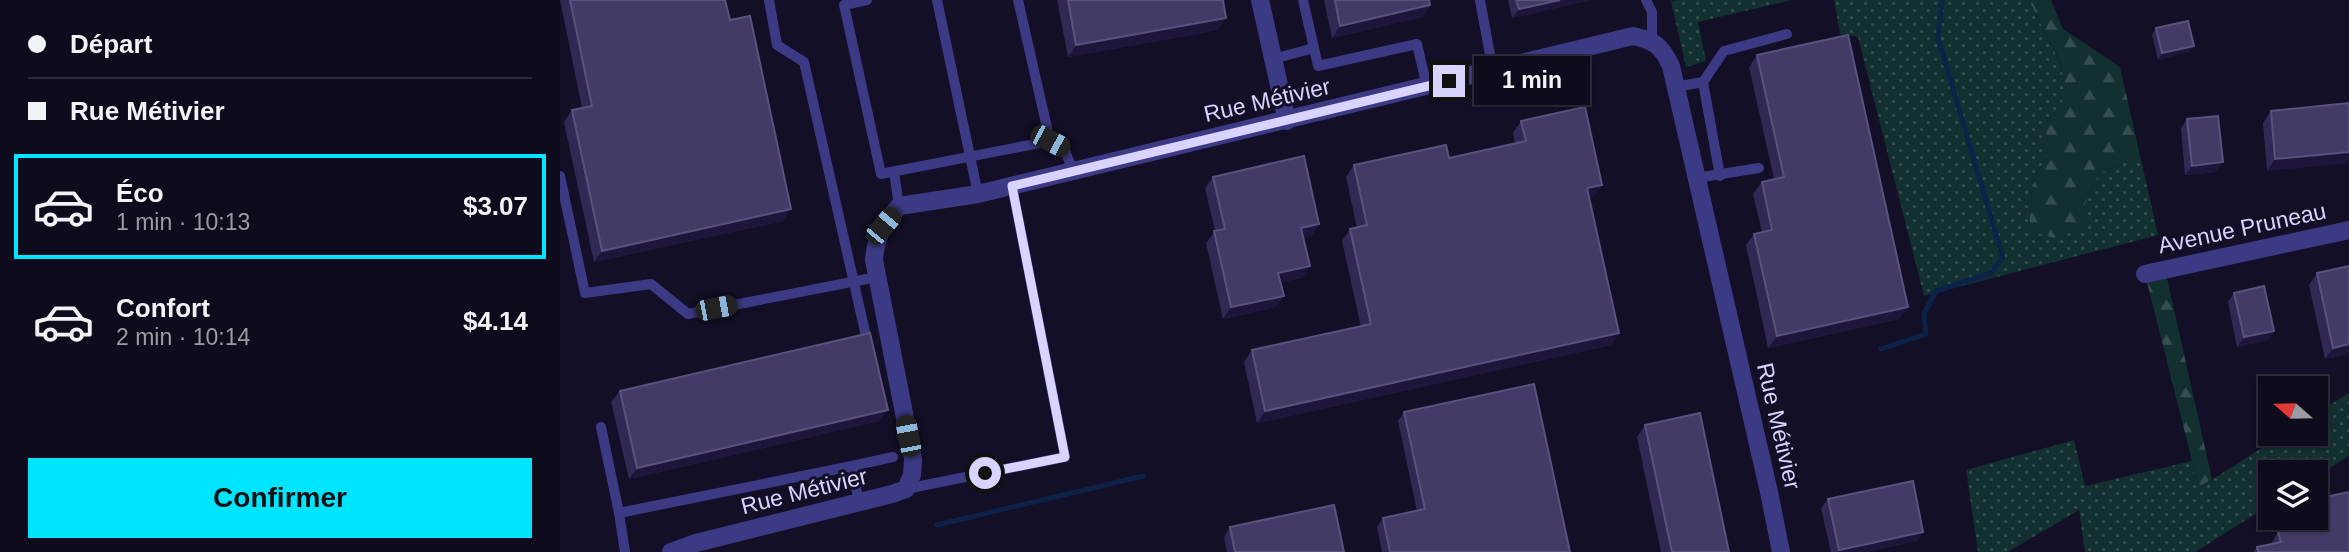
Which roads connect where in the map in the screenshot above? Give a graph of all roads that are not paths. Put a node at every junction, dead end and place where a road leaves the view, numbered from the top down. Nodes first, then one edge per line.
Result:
1 (769, 0) edge
2 (867, 0) edge
3 (937, 0) edge
4 (1018, 0) edge
5 (1260, 0) edge
6 (1303, 0) edge
7 (1480, 0) edge
8 (1646, 0) edge
9 (1787, 34) dead end
10 (1652, 40) junction
11 (1314, 48) junction
12 (1273, 58) junction
13 (1493, 71) junction
14 (1703, 82) junction
15 (1427, 87) junction
16 (1675, 87) junction
17 (1287, 121) junction
18 (1050, 141) junction
19 (969, 158) junction
20 (1759, 168) dead end
21 (894, 172) junction
22 (1073, 172) junction
23 (560, 176) edge
24 (1720, 176) junction
25 (1696, 178) junction
26 (1012, 186) junction
27 (978, 194) junction
28 (899, 206) junction
29 (2349, 230) edge
30 (2145, 274) dead end
31 (877, 276) junction
32 (853, 281) junction
33 (871, 357) edge
34 (601, 427) dead end
35 (893, 457) dead end
36 (852, 466) junction
37 (906, 489) junction
38 (859, 503) junction
39 (619, 513) junction
40 (625, 552) edge
41 (671, 552) edge
42 (1781, 552) edge

1 - 32 lane
2 - 21 lane
3 - 19 lane
4 - 18 lane
5 - 12 street
6 - 11 lane
7 - 13 lane
8 - 10 lane
9 - 14 lane
10 - 13 street, Rue Métivier
10 - 16 street, Rue Métivier
11 - 12 lane
11 - 15 lane
12 - 17 street
13 - 15 street, Rue Métivier
14 - 16 lane
14 - 24 lane
15 - 17 street, Rue Métivier
16 - 25 street, Rue Métivier
17 - 22 street, Rue Métivier
18 - 19 lane
18 - 22 lane
19 - 21 lane
19 - 27 lane
20 - 24 lane
21 - 28 lane
22 - 26 street, Rue Métivier
23 - 32 lane
24 - 25 lane
25 - 42 street, Rue Métivier
26 - 27 street, Rue Métivier
26 - 37 lane
27 - 28 street, Rue Métivier
28 - 31 street
29 - 30 street, Avenue Pruneau
31 - 32 lane
31 - 37 street
32 - 33 lane
34 - 39 lane
35 - 36 lane
36 - 38 lane
36 - 39 lane
37 - 38 street, Rue Métivier
38 - 41 street, Rue Métivier
39 - 40 lane

